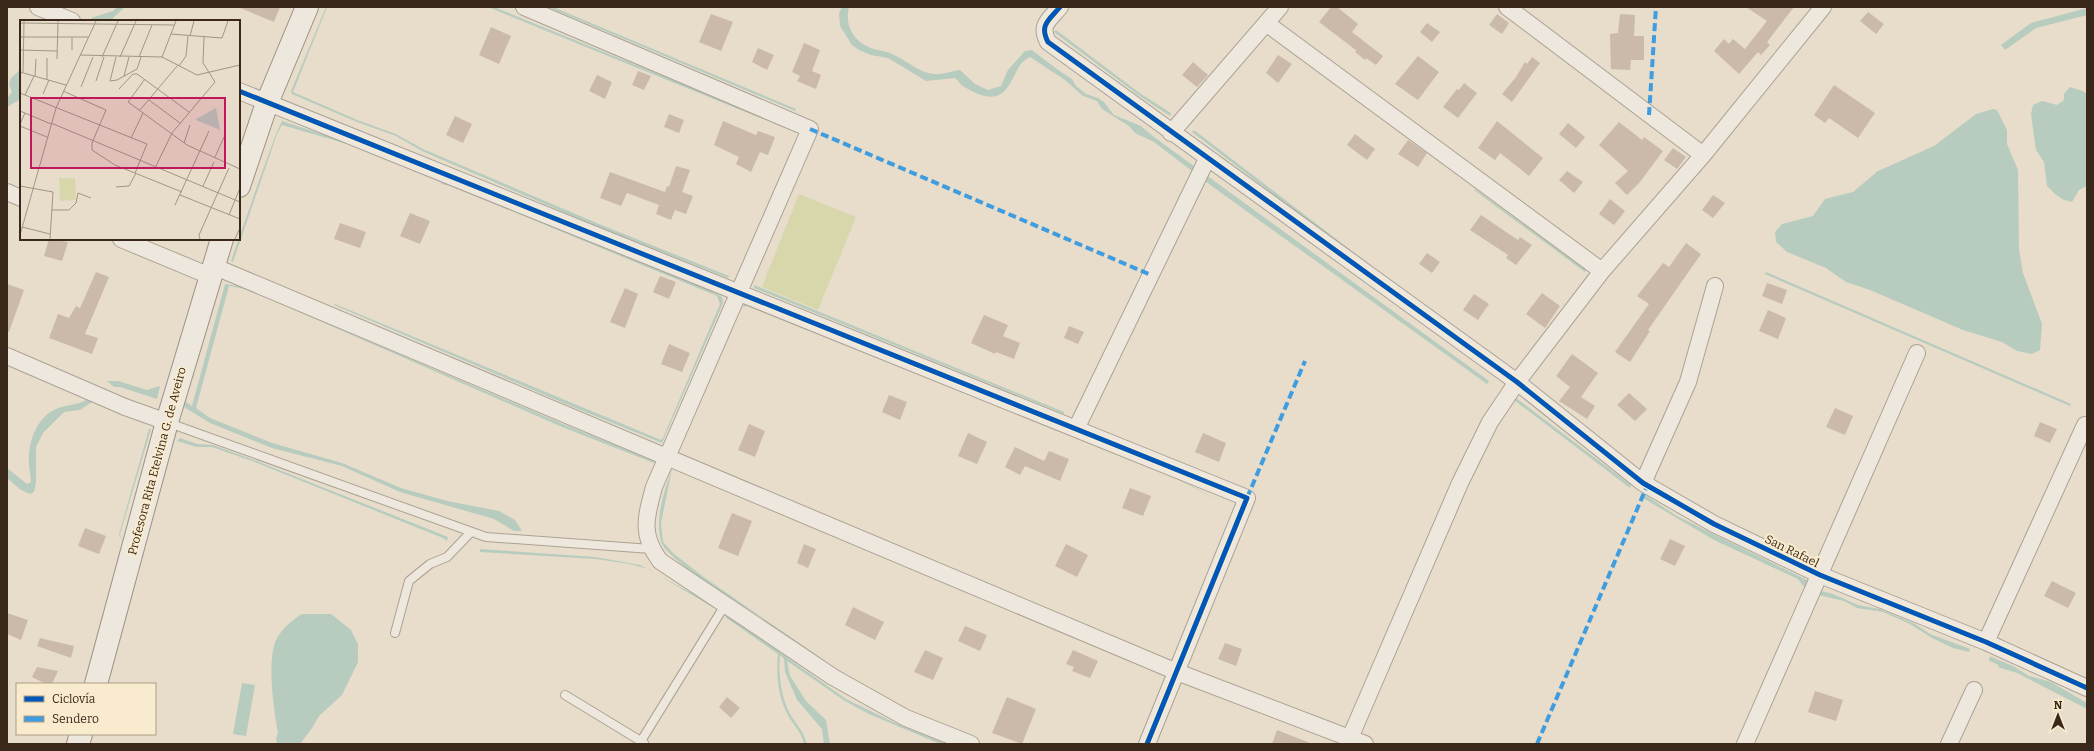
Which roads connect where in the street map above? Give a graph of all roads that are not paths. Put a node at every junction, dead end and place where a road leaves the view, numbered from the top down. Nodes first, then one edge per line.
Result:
1 (38, 7) edge
2 (307, 7) edge
3 (524, 7) edge
4 (1060, 7) edge
5 (1280, 7) edge
6 (1506, 7) edge
7 (1823, 7) edge
8 (70, 20) edge
9 (1266, 22) junction
10 (240, 91) edge
11 (267, 103) junction
12 (1171, 133) junction
13 (1703, 155) junction
14 (1207, 159) junction
15 (240, 183) edge
16 (7, 192) edge
17 (20, 198) edge
18 (124, 240) edge
19 (222, 240) edge
20 (211, 271) junction
21 (1602, 271) junction
22 (1715, 286) dead end
23 (738, 293) junction
24 (1917, 353) dead end
25 (7, 356) edge
26 (1517, 382) junction
27 (167, 422) junction
28 (2085, 424) dead end
29 (1076, 429) junction
30 (667, 456) junction
31 (1643, 483) junction
32 (471, 532) junction
33 (651, 549) junction
34 (1820, 576) junction
35 (726, 605) junction
36 (395, 633) dead end
37 (1986, 642) junction
38 (1177, 672) junction
39 (96, 683) edge
40 (2087, 688) edge
41 (1974, 690) dead end
42 (565, 695) dead end
43 (1354, 742) edge
44 (643, 743) edge
45 (971, 744) edge
46 (1146, 744) edge
47 (1745, 744) edge
48 (1949, 744) edge

1 - 8 street
2 - 11 street
3 - 23 street
4 - 12 street, San Rafael
5 - 9 street
6 - 13 street
7 - 13 street
9 - 12 street
9 - 21 street
10 - 11 street
11 - 15 street
11 - 23 street
12 - 14 street, San Rafael
13 - 21 street
14 - 26 street, San Rafael
14 - 29 street
16 - 17 street
18 - 20 street
19 - 20 street, Profesora Rita Etelvina G. de Aveiro
20 - 27 street, Profesora Rita Etelvina G. de Aveiro
20 - 30 street
21 - 26 street
22 - 31 street
23 - 29 street
23 - 30 street
24 - 34 street
25 - 27 street
26 - 31 street, San Rafael
26 - 43 street
27 - 32 lane
27 - 39 street, Profesora Rita Etelvina G. de Aveiro
28 - 37 street
29 - 38 street
30 - 33 street
30 - 38 street
31 - 34 street, San Rafael
32 - 33 lane
32 - 36 lane
33 - 35 street
34 - 37 street, San Rafael
34 - 47 street
35 - 44 lane
35 - 45 street
37 - 40 street, San Rafael
38 - 43 street
38 - 46 street
41 - 48 street
42 - 44 lane

